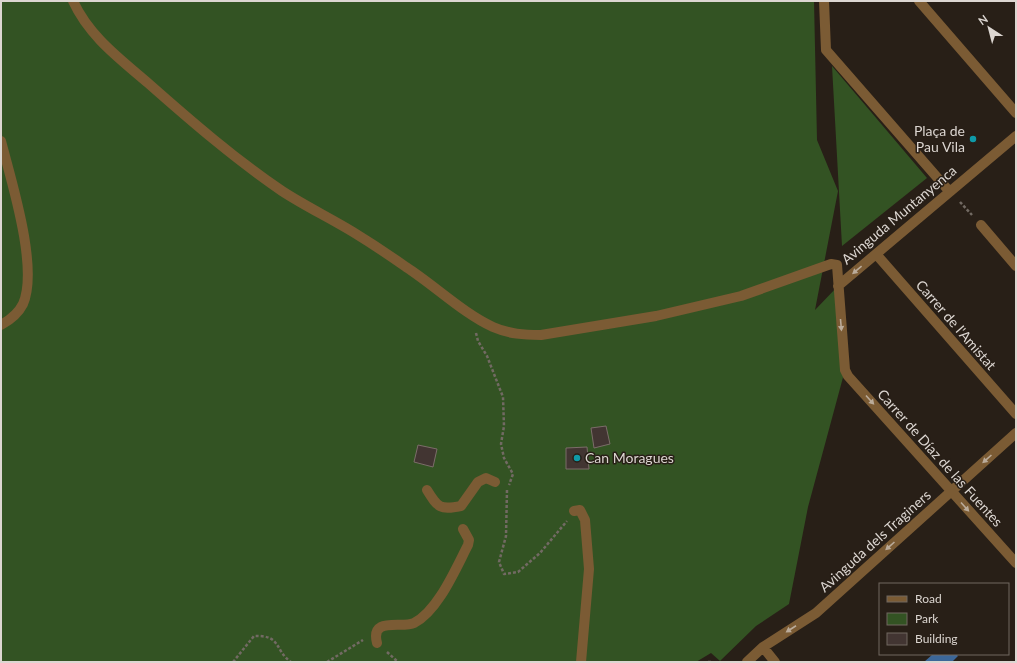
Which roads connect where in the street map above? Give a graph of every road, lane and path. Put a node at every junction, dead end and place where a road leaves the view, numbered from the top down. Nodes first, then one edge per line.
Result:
1 (73, 1) edge
2 (824, 1) edge
3 (919, 1) edge
4 (1016, 112) edge
5 (1016, 136) edge
6 (1, 141) edge
7 (949, 191) junction
8 (959, 201) dead end
9 (981, 225) joint
10 (876, 254) junction
11 (1016, 266) edge
12 (838, 286) junction
13 (472, 315) junction
14 (1, 325) edge
15 (1016, 414) edge
16 (1016, 433) edge
17 (495, 482) dead end
18 (427, 490) dead end
19 (951, 491) junction
20 (574, 511) joint
21 (463, 529) dead end
22 (1016, 563) edge
23 (377, 640) joint
24 (763, 647) junction
25 (234, 662) edge
26 (291, 662) edge
27 (327, 662) edge
28 (581, 662) edge
29 (748, 662) edge
30 (775, 662) edge

1 - 13 street
2 - 7 street
3 - 4 street
5 - 7 street, Avinguda Muntanyenca
6 - 14 street
7 - 10 street, Avinguda Muntanyenca
8 - 9 path
9 - 11 street
10 -> 12 street, Avinguda Muntanyenca
10 - 15 street, Carrer de l'Amistat
12 - 13 street
12 -> 19 street, Carrer de Díaz de las Fuentes
13 - 20 path
16 -> 19 street, Avinguda dels Traginers
17 - 18 street
19 -> 22 street, Carrer de Díaz de las Fuentes
19 -> 24 street, Avinguda dels Traginers
20 - 28 street
21 - 23 street
23 - 27 path
24 - 29 street, Avinguda dels Traginers
24 - 30 street
25 - 26 path

